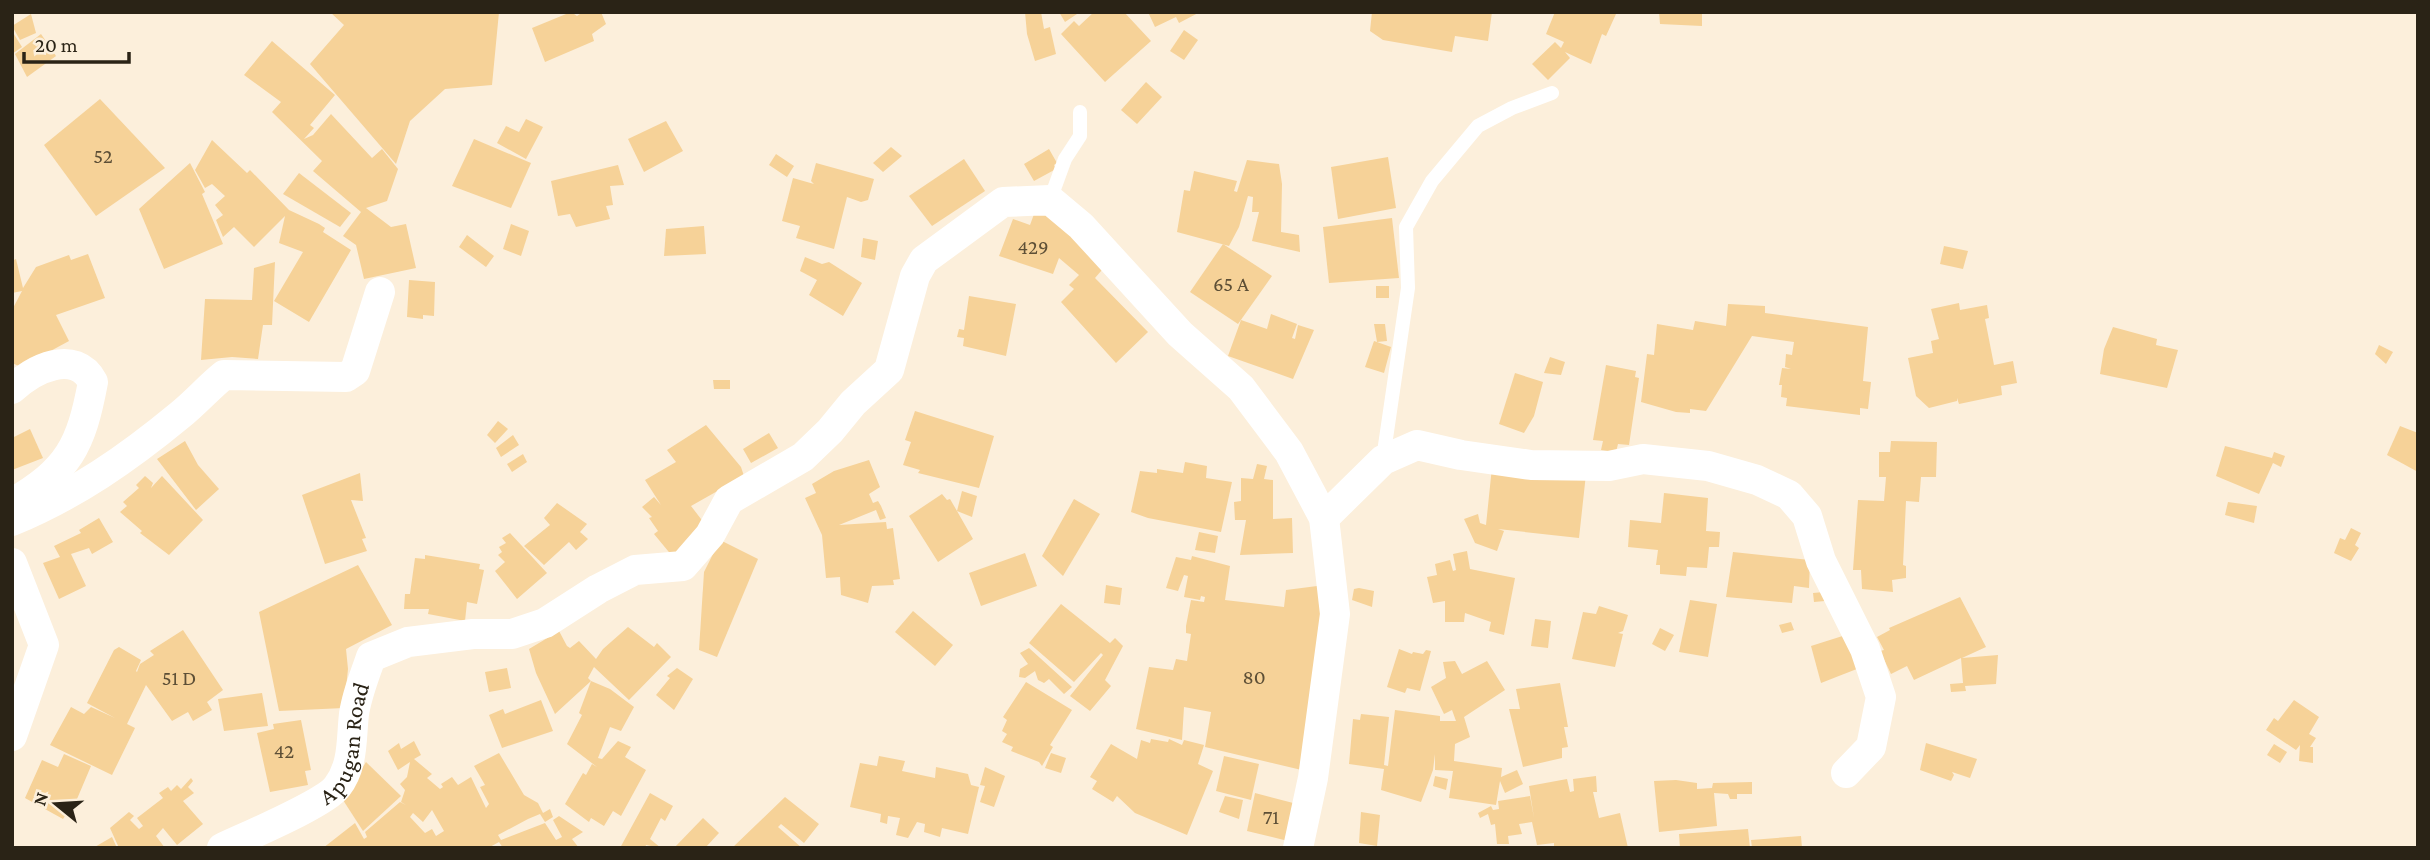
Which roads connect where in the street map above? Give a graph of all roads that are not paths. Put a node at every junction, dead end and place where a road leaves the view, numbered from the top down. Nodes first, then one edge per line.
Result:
1 (1552, 93) dead end
2 (1080, 112) dead end
3 (1050, 200) junction
4 (380, 292) dead end
5 (12, 389) edge
6 (1383, 460) junction
7 (12, 503) edge
8 (1324, 518) junction
9 (12, 521) edge
10 (12, 563) edge
11 (12, 736) edge
12 (1846, 773) dead end
13 (222, 848) edge
14 (1298, 848) edge

1 - 6 lane
2 - 3 lane
3 - 8 street
3 - 13 street, Apugan Road
4 - 9 street
5 - 7 street
6 - 8 street
6 - 12 street
8 - 14 street
10 - 11 street

